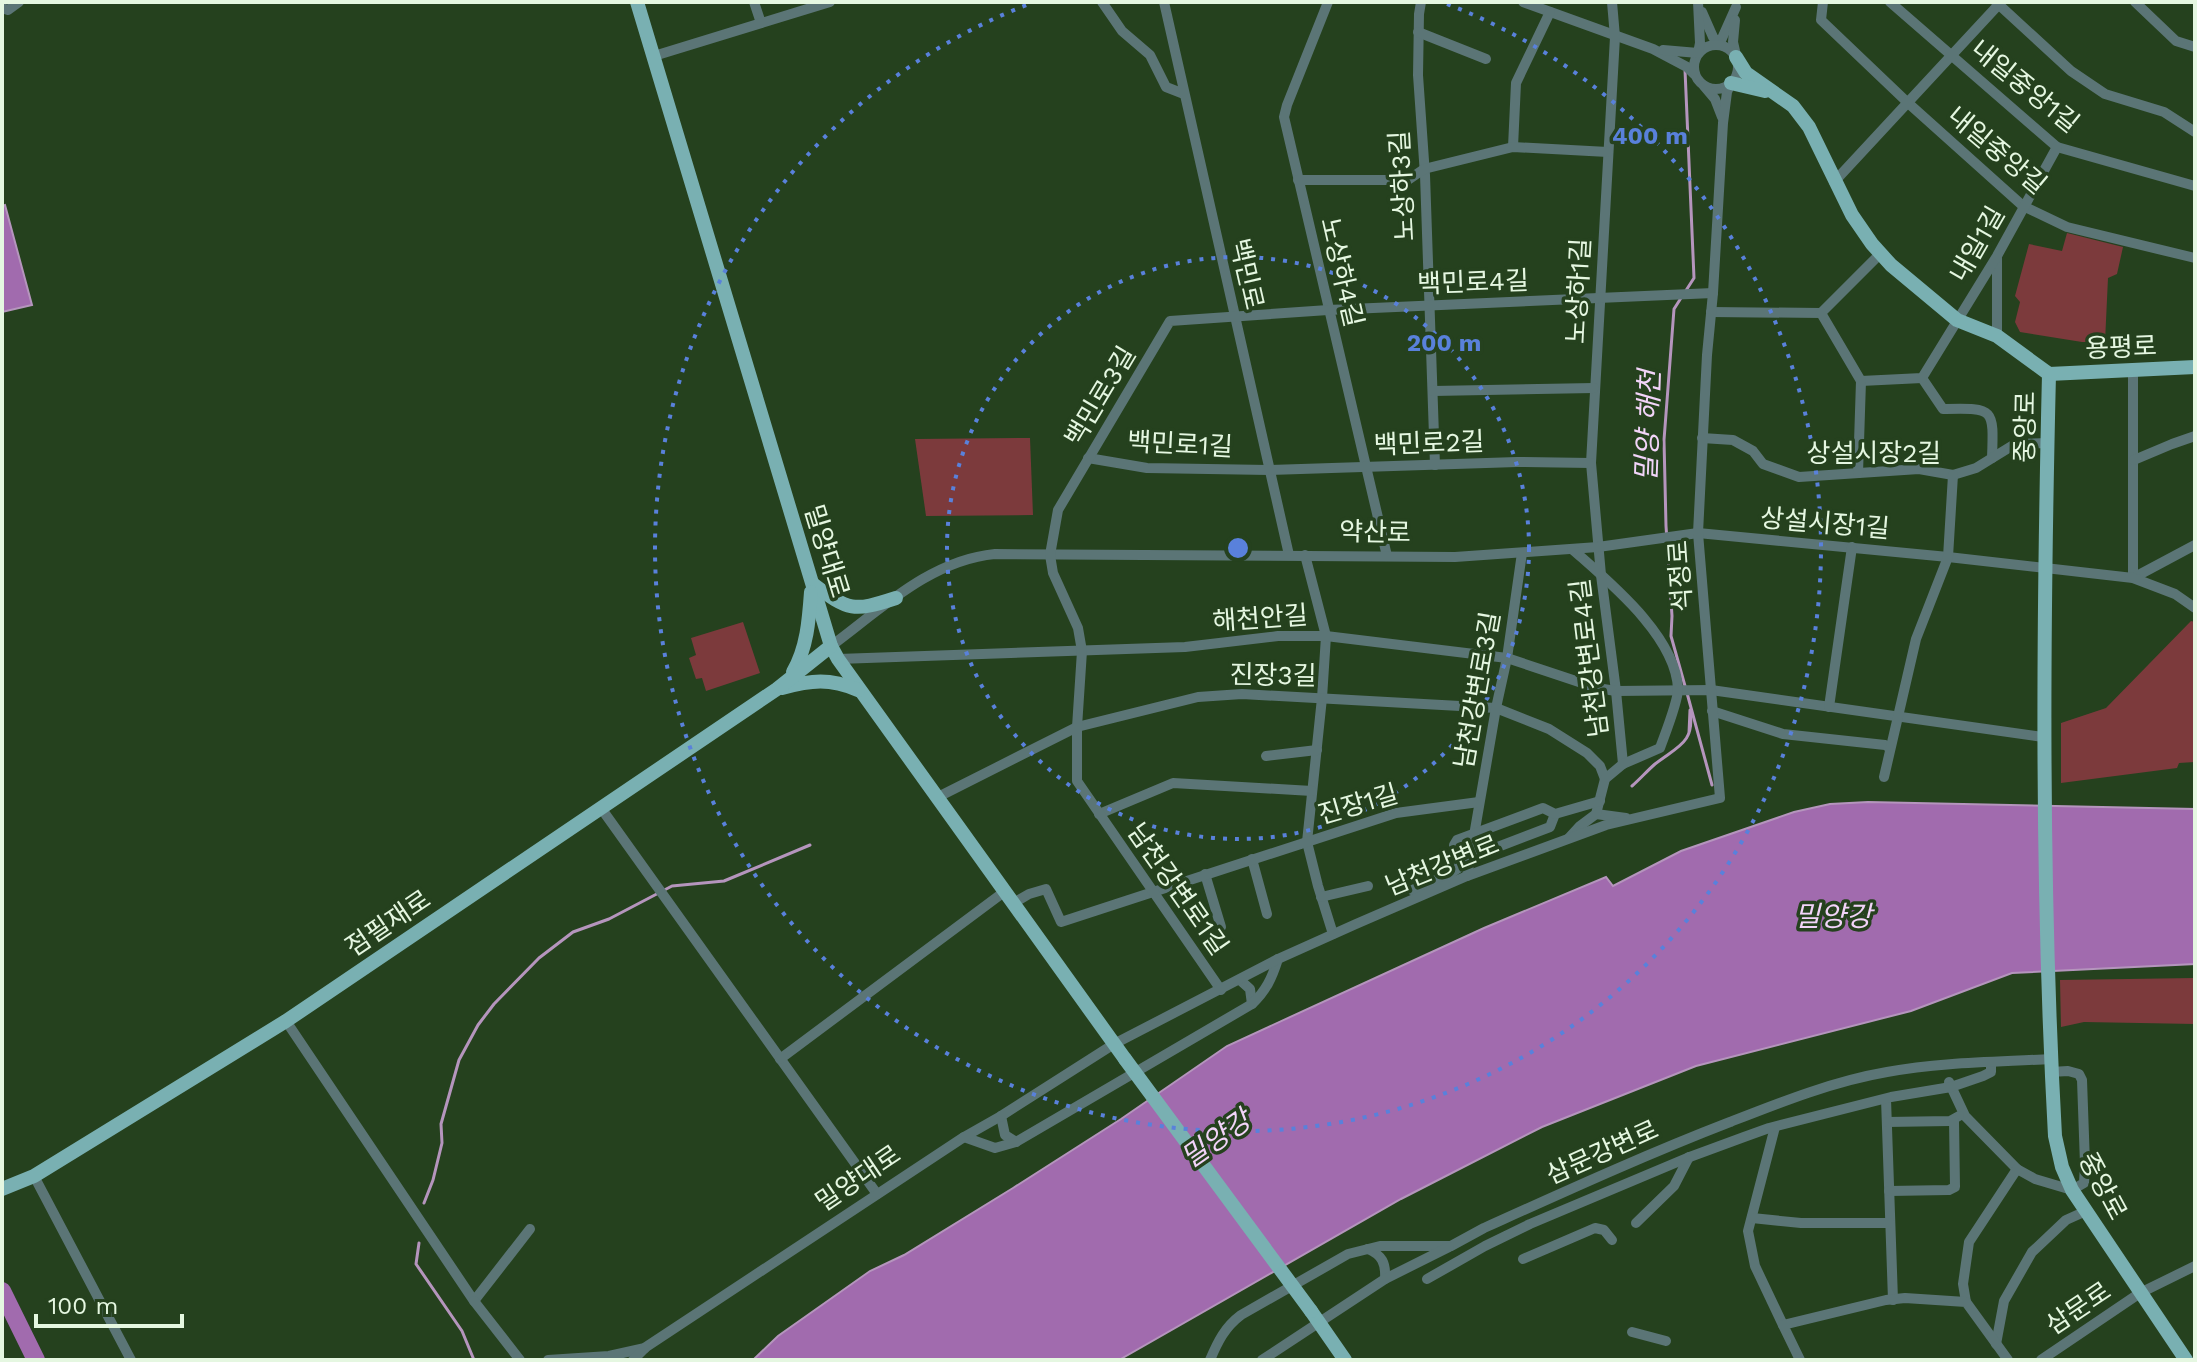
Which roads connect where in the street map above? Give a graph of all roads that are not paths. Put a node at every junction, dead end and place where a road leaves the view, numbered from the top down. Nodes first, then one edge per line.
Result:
1 (19, 2) edge
2 (637, 2) edge
3 (754, 2) edge
4 (830, 2) edge
5 (1102, 2) edge
6 (1164, 2) edge
7 (1328, 2) edge
8 (1421, 2) edge
9 (1523, 2) edge
10 (1612, 2) edge
11 (1823, 2) edge
12 (1890, 2) edge
13 (2135, 2) edge
14 (1999, 3) edge
15 (1737, 5) edge
16 (2, 8) edge
17 (1550, 12) junction
18 (761, 23) junction
19 (1418, 32) junction
20 (1615, 37) junction
21 (1719, 45) junction
22 (2195, 47) edge
23 (1653, 49) junction
24 (1698, 53) junction
25 (1952, 55) junction
26 (654, 56) junction
27 (1736, 57) junction
28 (1486, 59) dead end
29 (1694, 74) junction
30 (1731, 83) junction
31 (1704, 86) junction
32 (1773, 93) junction
33 (1184, 94) junction
34 (1907, 102) junction
35 (1723, 123) junction
36 (2195, 132) edge
37 (1513, 147) junction
38 (2057, 147) junction
39 (1608, 152) junction
40 (1424, 169) junction
41 (1298, 180) junction
42 (1834, 182) junction
43 (2195, 186) edge
44 (2023, 206) junction
45 (1880, 254) junction
46 (1997, 256) junction
47 (2195, 258) edge
48 (1710, 293) junction
49 (1599, 298) junction
50 (1429, 306) junction
51 (1328, 310) junction
52 (1711, 312) junction
53 (1821, 313) junction
54 (1234, 316) junction
55 (1957, 320) junction
56 (1997, 336) junction
57 (2195, 367) edge
58 (2133, 371) junction
59 (2049, 374) junction
60 (1922, 378) junction
61 (1861, 381) junction
62 (1594, 388) junction
63 (1433, 391) junction
64 (2195, 436) edge
65 (1702, 438) junction
66 (2048, 443) junction
67 (1088, 458) junction
68 (1992, 458) junction
69 (2134, 460) junction
70 (1591, 463) junction
71 (1435, 465) junction
72 (1366, 467) junction
73 (1269, 470) junction
74 (1858, 473) junction
75 (1953, 475) junction
76 (1698, 533) junction
77 (2195, 545) edge
78 (1598, 547) junction
79 (1852, 547) junction
80 (1572, 549) junction
81 (1522, 553) junction
82 (1050, 555) junction
83 (1289, 555) junction
84 (1305, 555) junction
85 (1387, 556) junction
86 (1948, 557) junction
87 (2045, 567) junction
88 (1601, 575) junction
89 (2133, 578) junction
90 (812, 584) junction
91 (896, 598) junction
92 (2195, 608) edge
93 (1326, 636) junction
94 (1082, 651) junction
95 (834, 653) junction
96 (1507, 658) junction
97 (783, 684) junction
98 (1711, 690) junction
99 (860, 691) junction
100 (1616, 691) junction
101 (1678, 691) junction
102 (1322, 698) junction
103 (1829, 707) junction
104 (1496, 708) junction
105 (1712, 711) junction
106 (1897, 717) junction
107 (1077, 727) junction
108 (2043, 737) junction
109 (1890, 748) junction
110 (1317, 750) junction
111 (1266, 756) dead end
112 (1623, 764) junction
113 (1884, 777) dead end
114 (1605, 779) junction
115 (1312, 791) junction
116 (936, 798) junction
117 (1600, 801) junction
118 (1479, 802) junction
119 (601, 808) junction
120 (1099, 814) junction
121 (1555, 814) junction
122 (1596, 814) junction
123 (1632, 819) junction
124 (1473, 835) junction
125 (1568, 839) junction
126 (1307, 842) junction
127 (1469, 858) junction
128 (1252, 859) junction
129 (1205, 874) junction
130 (1467, 876) junction
131 (1368, 886) dead end
132 (1412, 890) dead end
133 (1153, 891) junction
134 (1321, 897) junction
135 (1008, 898) junction
136 (1267, 914) dead end
137 (1221, 927) dead end
138 (1333, 934) junction
139 (1278, 959) junction
140 (1240, 980) junction
141 (1221, 990) junction
142 (1252, 1004) junction
143 (286, 1021) junction
144 (1114, 1044) junction
145 (2051, 1058) junction
146 (780, 1059) junction
147 (1991, 1062) junction
148 (1950, 1084) junction
149 (1886, 1099) junction
150 (1001, 1116) junction
151 (1959, 1117) junction
152 (1887, 1122) junction
153 (1775, 1127) junction
154 (964, 1137) junction
155 (1016, 1142) junction
156 (1689, 1157) junction
157 (2017, 1169) junction
158 (34, 1176) junction
159 (9, 1187) edge
160 (2072, 1190) junction
161 (1889, 1191) junction
162 (877, 1194) junction
163 (2086, 1211) junction
164 (1752, 1218) junction
165 (1636, 1223) dead end
166 (1890, 1223) junction
167 (530, 1229) dead end
168 (1612, 1240) dead end
169 (1451, 1246) junction
170 (1366, 1248) junction
171 (1523, 1259) dead end
172 (2195, 1266) edge
173 (1385, 1279) junction
174 (1427, 1279) dead end
175 (2140, 1293) junction
176 (1893, 1300) junction
177 (474, 1301) junction
178 (1966, 1302) junction
179 (1315, 1316) junction
180 (1783, 1325) junction
181 (1632, 1332) dead end
182 (1666, 1341) dead end
183 (1996, 1344) junction
184 (646, 1347) junction
185 (1215, 1348) junction
186 (1278, 1349) junction
187 (131, 1360) edge
188 (520, 1360) edge
189 (548, 1360) edge
190 (633, 1360) edge
191 (1210, 1360) edge
192 (1222, 1360) edge
193 (1262, 1360) edge
194 (1270, 1360) edge
195 (1345, 1360) edge
196 (1800, 1360) edge
197 (2008, 1360) edge
198 (2041, 1360) edge
199 (2186, 1360) edge

1 - 16 street
2 - 26 main road, 밀양대로
3 - 18 street
4 - 18 street
5 - 33 street
6 - 33 street, 백민로
7 - 41 street, 노상하4길
8 - 19 street, 노상하3길
9 - 17 street
10 - 20 street, 노상하1길
11 - 34 street, 내일중앙길
12 - 25 street, 내일중앙1길
13 - 22 street
14 - 25 street
14 - 36 street, 내일중앙1길
15 - 21 street
15 - 27 street
17 - 20 street
17 - 37 street
18 - 26 street
19 - 28 street
19 - 40 street, 노상하3길
20 - 23 street
20 - 39 street, 노상하1길
21 - 24 street
21 - 24 street
21 - 27 street
23 - 24 street
23 - 29 street
24 - 29 street
25 - 34 street
25 - 38 street, 내일중앙1길
26 - 90 main road, 밀양대로
27 - 30 street
27 - 32 main road, 중앙로
29 - 31 street
30 - 31 street
30 - 32 main road
30 - 35 street, 석정로
31 - 35 street
32 - 42 main road, 중앙로
33 - 54 street, 백민로
34 - 42 street
34 - 44 street, 내일중앙길
35 - 48 street, 석정로
37 - 39 street
37 - 40 street
38 - 43 street, 내일중앙1길
38 - 44 street, 내일1길
39 - 49 street, 노상하1길
40 - 41 street
40 - 50 street, 노상하3길
41 - 51 street, 노상하4길
42 - 45 main road, 중앙로
44 - 46 street, 내일1길
44 - 47 street, 내일중앙길
45 - 53 street
45 - 55 main road, 중앙로
46 - 55 street, 내일1길
46 - 56 street
48 - 49 street, 백민로4길
48 - 52 street, 석정로
49 - 50 street, 백민로4길
49 - 62 street, 노상하1길
50 - 51 street, 백민로4길
50 - 63 street, 노상하3길
51 - 54 street, 백민로4길
51 - 72 street, 노상하4길
52 - 53 street
52 - 65 street, 석정로
53 - 61 street
54 - 67 street, 백민로3길
54 - 73 street, 백민로
55 - 56 main road, 중앙로
55 - 60 street, 내일1길
56 - 59 main road, 중앙로
57 - 58 main road, 용평로
58 - 59 main road, 용평로
58 - 69 street
59 - 66 main road, 중앙로
60 - 61 street
60 - 68 street
61 - 74 street
62 - 63 street
62 - 70 street, 노상하1길
63 - 71 street, 노상하3길
64 - 69 street
65 - 74 street, 상설시장2길
65 - 76 street, 석정로
66 - 68 street, 상설시장2길
66 - 87 main road, 중앙로
67 - 73 street, 백민로1길
67 - 82 street, 백민로3길
68 - 75 street, 상설시장2길
69 - 89 street
70 - 71 street, 백민로2길
70 - 78 street, 노상하1길
71 - 72 street, 백민로2길
72 - 73 street, 백민로2길
72 - 85 street, 노상하4길
73 - 83 street, 백민로
74 - 75 street, 상설시장2길
75 - 86 street
76 - 78 street, 약산로
76 - 79 street, 상설시장1길
76 - 98 street, 석정로
77 - 89 street
78 - 80 street, 약산로
78 - 88 street, 남천강변로4길
79 - 86 street, 상설시장1길
79 - 103 street
80 - 81 street, 약산로
80 - 88 street
81 - 85 street, 약산로
81 - 96 street, 남천강변로3길
82 - 83 street, 약산로
82 - 91 street, 약산로
82 - 94 street
83 - 84 street, 약산로
84 - 85 street, 약산로
84 - 93 street
86 - 87 street, 상설시장1길
86 - 106 street
87 - 89 street, 상설시장1길
87 - 108 main road, 중앙로
88 - 100 street, 남천강변로4길
88 - 101 street
89 - 92 street, 상설시장1길
90 - 91 main road, 약산로
90 - 95 main road, 밀양대로
90 - 97 main road
91 - 95 street, 약산로
93 - 94 street, 해천안길
93 - 96 street, 해천안길
93 - 102 street
94 - 95 street, 해천안길
94 - 107 street, 남천강변로1길
95 - 97 main road, 점필재로
95 - 99 main road, 밀양대로
96 - 100 street, 해천안길
96 - 104 street, 남천강변로3길
97 - 99 main road, 점필재로
97 - 119 main road, 점필재로
98 - 101 street, 해천안길
98 - 103 street
98 - 105 street, 남천강변로
99 - 116 main road, 밀양대로
100 - 101 street, 해천안길
100 - 112 street, 남천강변로4길
101 - 112 street
102 - 104 street, 진장3길
102 - 107 street, 진장3길
102 - 110 street
103 - 106 street
104 - 114 street, 진장3길
104 - 118 street, 남천강변로3길
105 - 109 street
105 - 123 street, 남천강변로
106 - 108 street
106 - 109 street
107 - 116 street, 진장3길
107 - 120 street, 남천강변로1길
108 - 145 main road, 중앙로
109 - 113 street
110 - 111 street
110 - 115 street
112 - 114 street
114 - 117 street
115 - 120 street, 남천강변로1길
115 - 126 street
116 - 135 main road, 밀양대로
117 - 121 street
117 - 122 street
118 - 124 street, 남천강변로3길
118 - 126 street, 진장1길
119 - 143 main road, 점필재로
119 - 146 street
120 - 133 street, 남천강변로1길
121 - 124 street
121 - 127 street
122 - 123 street
122 - 125 street
123 - 125 street, 남천강변로
124 - 127 street, 남천강변로3길
124 - 132 street, 남천강변로3길
125 - 130 street, 남천강변로
126 - 128 street, 진장1길
126 - 134 street
127 - 130 street, 남천강변로3길
128 - 129 street, 진장1길
128 - 136 street
129 - 133 street, 진장1길
129 - 137 street
130 - 138 street, 남천강변로
131 - 134 street
133 - 135 street, 진장1길
133 - 141 street, 남천강변로1길
134 - 138 street
135 - 144 main road, 밀양대로
135 - 146 street
138 - 139 street, 남천강변로
139 - 140 street, 남천강변로
139 - 142 street
140 - 141 street, 남천강변로
140 - 142 street
141 - 144 street, 남천강변로
142 - 155 street
143 - 158 main road, 점필재로
143 - 177 street
144 - 150 street, 밀양대로
144 - 179 main road, 밀양대로, bridge
145 - 147 street, 삼문강변로
145 - 160 main road, 중앙로
145 - 160 street
146 - 162 street
147 - 148 street
147 - 169 street, 삼문강변로
148 - 149 street
148 - 151 street
149 - 152 street
149 - 153 street
150 - 154 street, 밀양대로
150 - 155 street
151 - 152 street
151 - 157 street
151 - 161 street
152 - 161 street
153 - 156 street
153 - 164 street
154 - 155 street
154 - 162 street, 밀양대로
156 - 165 street
156 - 174 street
157 - 160 street
157 - 178 street
158 - 159 main road, 점필재로
158 - 187 street
160 - 163 main road, 중앙로
161 - 166 street
162 - 184 street, 밀양대로
163 - 175 main road, 중앙로
163 - 183 street
164 - 166 street
164 - 180 street
166 - 176 street
167 - 177 street
168 - 171 street
169 - 170 street, 삼문강변로
169 - 173 street
170 - 173 street
170 - 185 street, 삼문강변로
172 - 175 street
173 - 179 street
175 - 198 street, 삼문로
175 - 199 main road, 중앙로
176 - 178 street
176 - 180 street
177 - 188 street
178 - 183 street
179 - 186 street
179 - 195 main road
180 - 196 street
181 - 182 street
183 - 197 street
184 - 189 street
184 - 190 street, 밀양대로
185 - 191 street, 삼문강변로
185 - 192 street
186 - 193 street
186 - 194 street

